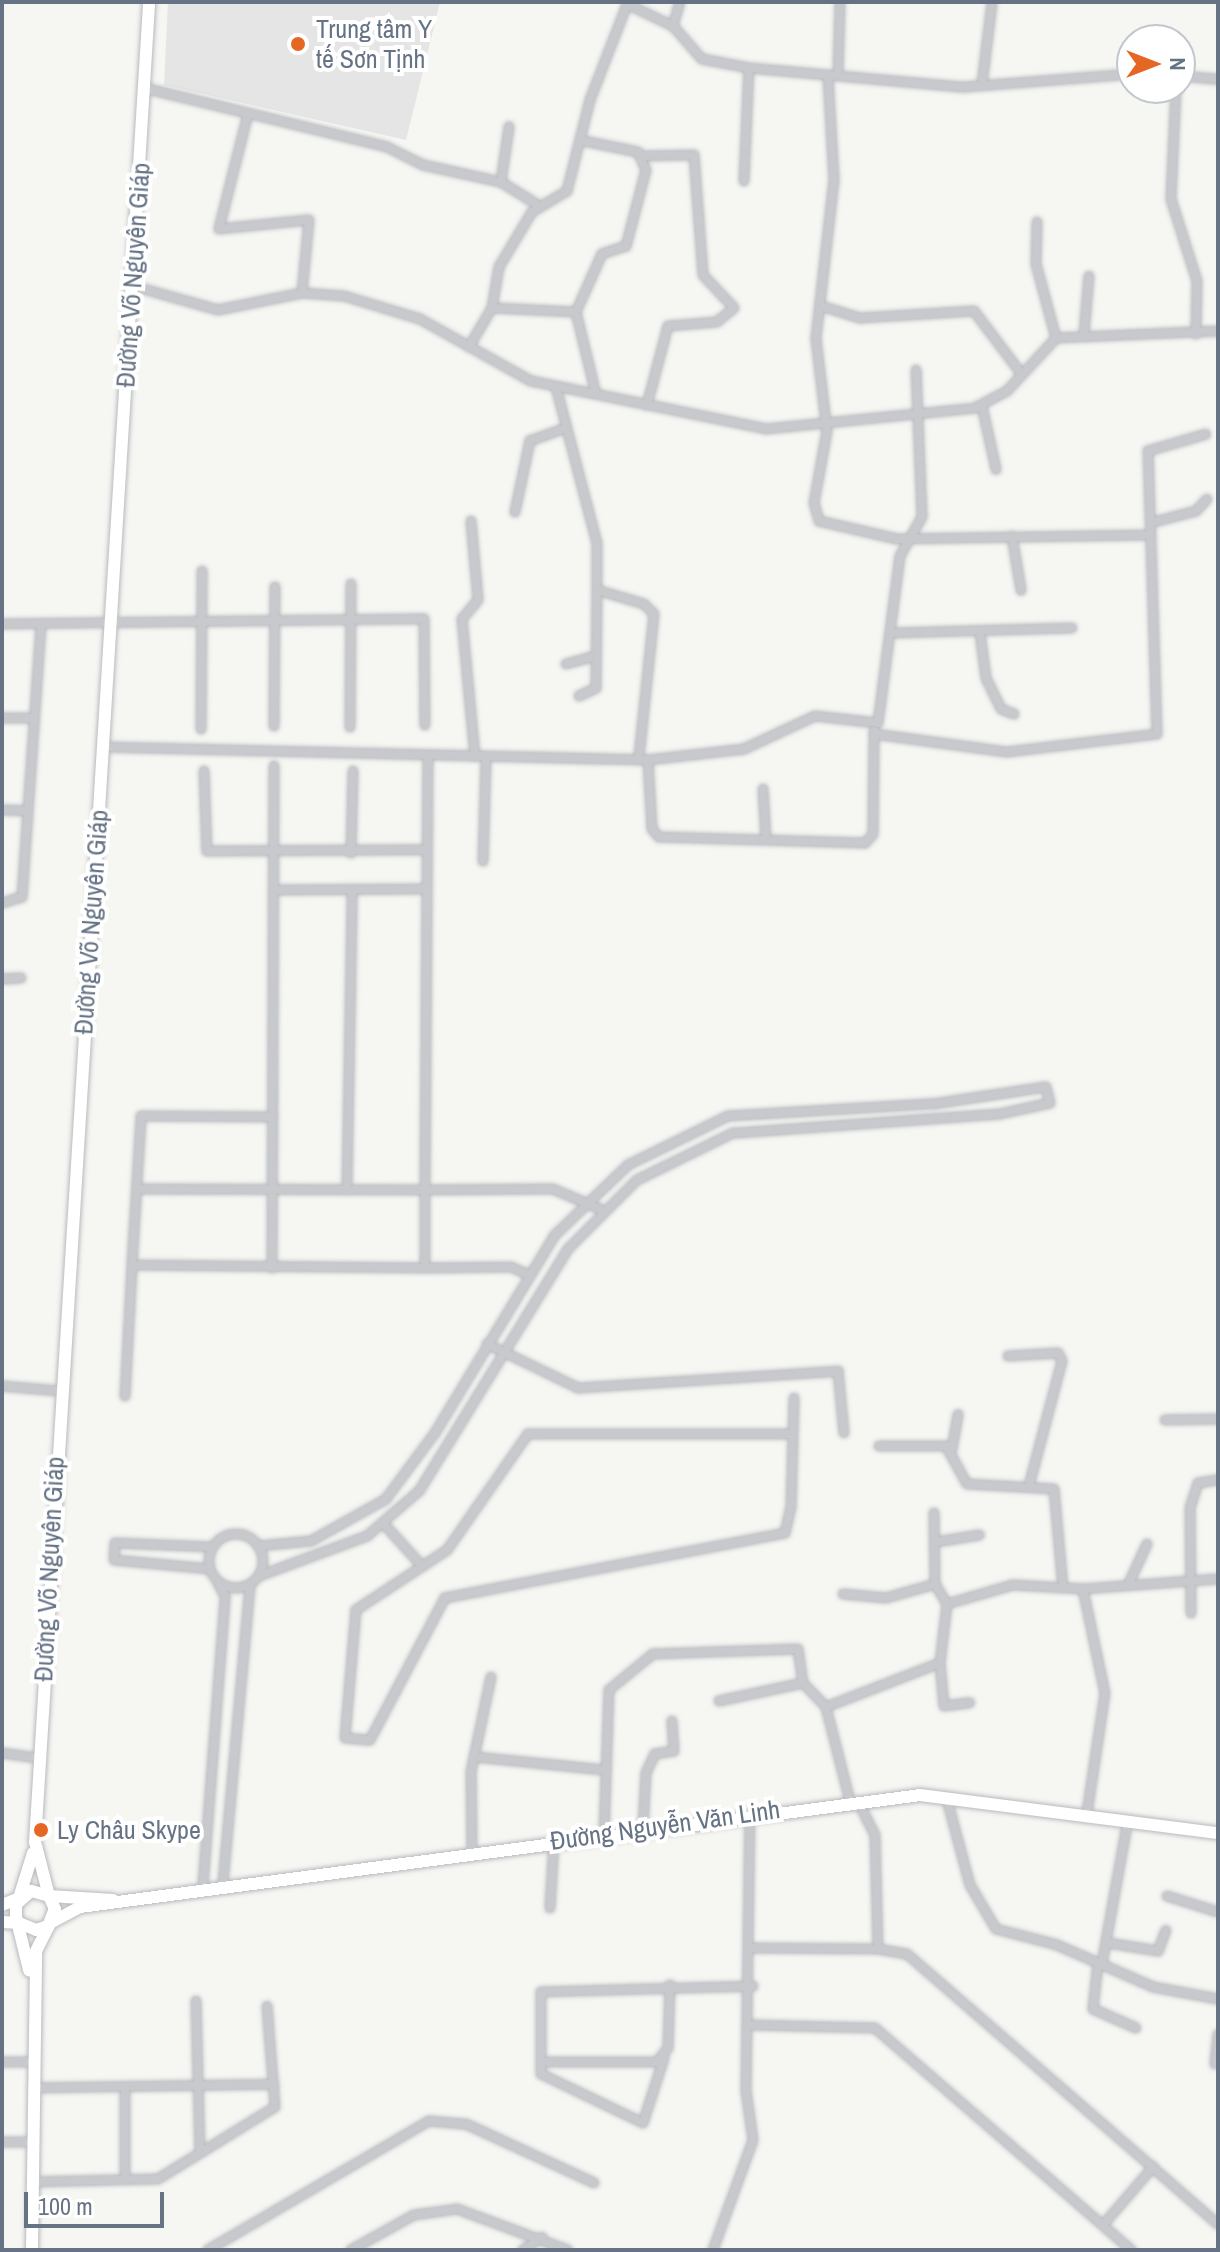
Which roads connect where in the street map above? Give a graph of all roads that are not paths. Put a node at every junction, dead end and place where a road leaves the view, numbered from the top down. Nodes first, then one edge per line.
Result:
1 (149, 2) edge
2 (680, 2) edge
3 (840, 2) edge
4 (992, 2) edge
5 (628, 3) edge
6 (673, 26) junction
7 (749, 68) junction
8 (838, 75) junction
9 (1116, 75) edge
10 (828, 76) junction
11 (1196, 77) edge
12 (1218, 79) edge
13 (982, 84) junction
14 (144, 88) junction
15 (1175, 104) edge
16 (247, 118) junction
17 (509, 127) dead end
18 (584, 141) junction
19 (642, 156) junction
20 (744, 181) dead end
21 (501, 182) junction
22 (538, 205) junction
23 (1037, 222) dead end
24 (1089, 276) dead end
25 (133, 286) junction
26 (302, 293) junction
27 (824, 307) junction
28 (492, 308) junction
29 (576, 312) junction
30 (1218, 331) edge
31 (1084, 334) junction
32 (1196, 334) junction
33 (1056, 338) junction
34 (469, 347) junction
35 (916, 370) dead end
36 (1020, 372) junction
37 (556, 387) junction
38 (596, 394) junction
39 (647, 405) junction
40 (982, 406) junction
41 (921, 411) junction
42 (825, 419) junction
43 (566, 428) junction
44 (1206, 434) dead end
45 (996, 469) dead end
46 (1207, 499) dead end
47 (515, 512) dead end
48 (471, 521) dead end
49 (1154, 522) junction
50 (1151, 535) junction
51 (917, 536) junction
52 (1012, 536) junction
53 (202, 571) dead end
54 (351, 584) dead end
55 (275, 587) dead end
56 (597, 590) junction
57 (1021, 590) dead end
58 (350, 621) junction
59 (275, 622) junction
60 (201, 623) junction
61 (2, 624) edge
62 (41, 624) junction
63 (111, 625) junction
64 (1072, 628) dead end
65 (892, 633) junction
66 (980, 633) junction
67 (595, 656) junction
68 (566, 664) dead end
69 (579, 696) dead end
70 (1014, 714) dead end
71 (2, 718) edge
72 (32, 718) junction
73 (425, 725) dead end
74 (274, 726) dead end
75 (350, 727) dead end
76 (201, 729) dead end
77 (874, 730) junction
78 (103, 747) junction
79 (428, 755) junction
80 (475, 756) junction
81 (486, 758) junction
82 (643, 758) junction
83 (274, 766) dead end
84 (204, 771) dead end
85 (353, 771) dead end
86 (763, 789) dead end
87 (2, 810) edge
88 (27, 811) junction
89 (766, 840) junction
90 (426, 850) junction
91 (351, 853) junction
92 (276, 854) junction
93 (483, 861) dead end
94 (425, 889) junction
95 (277, 890) junction
96 (352, 890) junction
97 (2, 903) edge
98 (21, 978) dead end
99 (2, 979) edge
100 (273, 1117) junction
101 (137, 1189) junction
102 (347, 1190) junction
103 (425, 1190) junction
104 (274, 1193) junction
105 (587, 1197) junction
106 (600, 1209) junction
107 (132, 1265) junction
108 (272, 1268) junction
109 (425, 1268) junction
110 (527, 1274) junction
111 (487, 1344) junction
112 (504, 1353) junction
113 (1008, 1356) dead end
114 (2, 1386) edge
115 (59, 1391) junction
116 (125, 1396) dead end
117 (794, 1398) dead end
118 (958, 1415) dead end
119 (1218, 1419) edge
120 (1165, 1420) dead end
121 (844, 1433) dead end
122 (792, 1434) junction
123 (879, 1446) dead end
124 (952, 1449) junction
125 (1218, 1480) edge
126 (1030, 1482) junction
127 (396, 1488) junction
128 (408, 1502) junction
129 (934, 1513) dead end
130 (384, 1524) junction
131 (979, 1535) dead end
132 (936, 1542) junction
133 (1147, 1544) dead end
134 (258, 1546) junction
135 (212, 1547) junction
136 (422, 1566) junction
137 (210, 1569) junction
138 (259, 1576) junction
139 (1192, 1579) junction
140 (1218, 1579) edge
141 (217, 1581) junction
142 (1129, 1583) junction
143 (250, 1584) junction
144 (935, 1584) junction
145 (1063, 1587) junction
146 (1083, 1589) junction
147 (843, 1594) dead end
148 (947, 1604) junction
149 (1191, 1613) dead end
150 (940, 1663) junction
151 (491, 1677) dead end
152 (803, 1683) junction
153 (719, 1701) dead end
154 (970, 1703) dead end
155 (826, 1707) junction
156 (672, 1721) dead end
157 (2, 1753) edge
158 (474, 1757) junction
159 (39, 1758) junction
160 (605, 1770) junction
161 (211, 1779) junction
162 (230, 1782) junction
163 (946, 1796) junction
164 (854, 1801) junction
165 (750, 1813) junction
166 (1087, 1813) junction
167 (1128, 1819) junction
168 (643, 1828) junction
169 (1218, 1833) edge
170 (604, 1834) junction
171 (555, 1840) junction
172 (35, 1842) junction
173 (472, 1850) junction
174 (223, 1883) junction
175 (203, 1885) junction
176 (49, 1896) junction
177 (1167, 1896) dead end
178 (19, 1898) junction
179 (113, 1900) junction
180 (2, 1905) edge
181 (550, 1908) dead end
182 (1218, 1912) edge
183 (2, 1922) edge
184 (19, 1923) junction
185 (50, 1923) junction
186 (1166, 1930) dead end
187 (1108, 1943) junction
188 (751, 1948) junction
189 (878, 1949) junction
190 (1100, 1964) junction
191 (670, 1985) junction
192 (753, 1986) junction
193 (32, 1989) junction
194 (1218, 1999) edge
195 (196, 2001) dead end
196 (267, 2006) dead end
197 (749, 2025) junction
198 (1136, 2028) dead end
199 (1218, 2034) edge
200 (664, 2058) junction
201 (2, 2062) edge
202 (29, 2062) junction
203 (541, 2062) junction
204 (1215, 2064) dead end
205 (274, 2084) junction
206 (125, 2087) junction
207 (32, 2088) junction
208 (197, 2088) junction
209 (2, 2142) edge
210 (31, 2142) junction
211 (200, 2152) junction
212 (1153, 2167) junction
213 (125, 2178) junction
214 (32, 2182) junction
215 (594, 2183) dead end
216 (1218, 2224) edge
217 (1103, 2225) junction
218 (542, 2237) junction
219 (32, 2250) edge
220 (208, 2250) edge
221 (351, 2250) edge
222 (523, 2250) edge
223 (568, 2250) edge
224 (713, 2250) edge
225 (1131, 2250) edge

1 - 14 main road, Đường Võ Nguyên Giáp
2 - 6 street
3 - 8 street
4 - 13 street
5 - 6 street
5 - 18 street
6 - 7 street
7 - 10 street
7 - 20 street
8 - 10 street
8 - 13 street
9 - 13 street
10 - 27 street
11 - 12 street
14 - 16 street
14 - 25 main road, Đường Võ Nguyên Giáp
15 - 32 street
16 - 21 street
16 - 26 street
17 - 21 street
18 - 19 street
18 - 22 street
19 - 29 street
19 - 39 street
21 - 22 street
22 - 28 street
23 - 33 street
24 - 31 street
25 - 26 street
25 - 63 main road, Đường Võ Nguyên Giáp
26 - 34 street
27 - 36 street
27 - 42 street
28 - 29 street
28 - 34 street
29 - 38 street
30 - 32 street
31 - 32 street
31 - 33 street
33 - 36 street
34 - 37 street
35 - 41 street
36 - 40 street
37 - 38 street
37 - 43 street
38 - 39 street
39 - 42 street
40 - 41 street
40 - 45 street
41 - 42 street
41 - 51 street
42 - 51 street
43 - 47 street
43 - 56 street
44 - 49 street
46 - 49 street
48 - 80 street
49 - 50 street
50 - 52 street
50 - 77 street
51 - 52 street
51 - 65 street
52 - 57 street
53 - 60 street
54 - 58 street
55 - 59 street
56 - 67 street
56 - 82 street
58 - 59 street
58 - 73 street
58 - 75 street
59 - 60 street
59 - 74 street
60 - 63 street
60 - 76 street
61 - 62 street
62 - 63 street
62 - 72 street
63 - 78 main road, Đường Võ Nguyên Giáp
64 - 66 street
65 - 66 street
65 - 77 street
66 - 70 street
67 - 68 street
67 - 69 street
71 - 72 street
72 - 88 street
77 - 82 street
77 - 89 street
78 - 79 street
78 - 115 main road, Đường Võ Nguyên Giáp
79 - 80 street
79 - 90 street
80 - 81 street
81 - 82 street
81 - 93 street
82 - 89 street
83 - 92 street
84 - 92 street
85 - 91 street
86 - 89 street
87 - 88 street
88 - 97 street
90 - 91 street
90 - 94 street
91 - 92 street
92 - 95 street
94 - 96 street
94 - 103 street
95 - 96 street
95 - 100 street
96 - 102 street
98 - 99 street
100 - 101 street
100 - 104 street
101 - 104 street
101 - 107 street
102 - 103 street
102 - 104 street
103 - 105 street
103 - 109 street
104 - 108 street
105 - 106 street
105 - 106 street
105 - 110 street
106 - 112 street
107 - 108 street
107 - 116 street
108 - 109 street
109 - 110 street
110 - 111 street
111 - 112 street
111 - 127 street
112 - 121 street
112 - 128 street
113 - 126 street
114 - 115 street
115 - 159 main road, Đường Võ Nguyên Giáp
117 - 122 street
118 - 124 street
119 - 120 street
122 - 136 street
122 - 136 street
123 - 124 street
124 - 126 street
125 - 139 street
126 - 145 street
127 - 128 street
127 - 134 street
128 - 130 street
129 - 132 street
130 - 136 street
130 - 138 street
131 - 132 street
132 - 144 street
133 - 142 street
134 - 135 street
134 - 138 street
135 - 137 street
135 - 137 street
137 - 141 street
138 - 143 street
139 - 140 street
139 - 142 street
139 - 149 street
141 - 143 street
141 - 161 street
142 - 146 street
143 - 162 street
144 - 147 street
144 - 148 street
145 - 146 street
145 - 148 street
146 - 166 street
148 - 150 street
150 - 154 street
150 - 155 street
151 - 158 street
152 - 153 street
152 - 155 street
152 - 160 street
155 - 164 street
156 - 168 street
157 - 159 street
158 - 160 street
158 - 173 street
159 - 172 main road, Đường Võ Nguyên Giáp
160 - 170 street
161 - 162 street
161 - 175 street
162 - 174 street
163 - 164 main road, Đường Nguyễn Văn Linh
163 - 166 main road, Đường Nguyễn Văn Linh
163 - 190 street
164 - 165 main road, Đường Nguyễn Văn Linh
164 - 189 street
165 - 168 main road, Đường Nguyễn Văn Linh
165 - 188 street
166 - 167 main road, Đường Nguyễn Văn Linh
167 - 169 main road, Đường Nguyễn Văn Linh
167 - 187 street
168 - 170 main road, Đường Nguyễn Văn Linh
170 - 171 main road, Đường Nguyễn Văn Linh
171 - 173 main road, Đường Nguyễn Văn Linh
171 - 181 street
172 - 176 main road, Đường Võ Nguyên Giáp
172 - 178 main road, Đường Võ Nguyên Giáp
173 - 174 main road, Đường Nguyễn Văn Linh
174 - 175 main road, Đường Nguyễn Văn Linh
175 - 179 main road, Đường Nguyễn Văn Linh
176 - 178 main road
176 - 179 main road, Đường Nguyễn Văn Linh
176 - 185 main road
177 - 182 street
178 - 180 main road
178 - 184 main road
179 - 185 main road, Đường Nguyễn Văn Linh
183 - 184 main road
184 - 185 main road
184 - 193 main road
185 - 193 main road
186 - 187 street
187 - 190 street
188 - 189 street
188 - 192 street
189 - 212 street
190 - 194 street
190 - 198 street
191 - 192 street
191 - 200 street
191 - 203 street
192 - 197 street
193 - 202 main road
195 - 208 street
196 - 205 street
197 - 217 street
197 - 224 street
199 - 204 street
200 - 203 street
200 - 203 street
201 - 202 street
202 - 207 main road
205 - 208 street
205 - 211 street
206 - 207 street
206 - 208 street
206 - 213 street
207 - 210 main road
208 - 211 street
209 - 210 street
210 - 214 main road
211 - 213 street
212 - 216 street
212 - 217 street
213 - 214 street
214 - 219 main road
215 - 220 street
217 - 225 street
218 - 221 street
218 - 222 street
218 - 223 street

